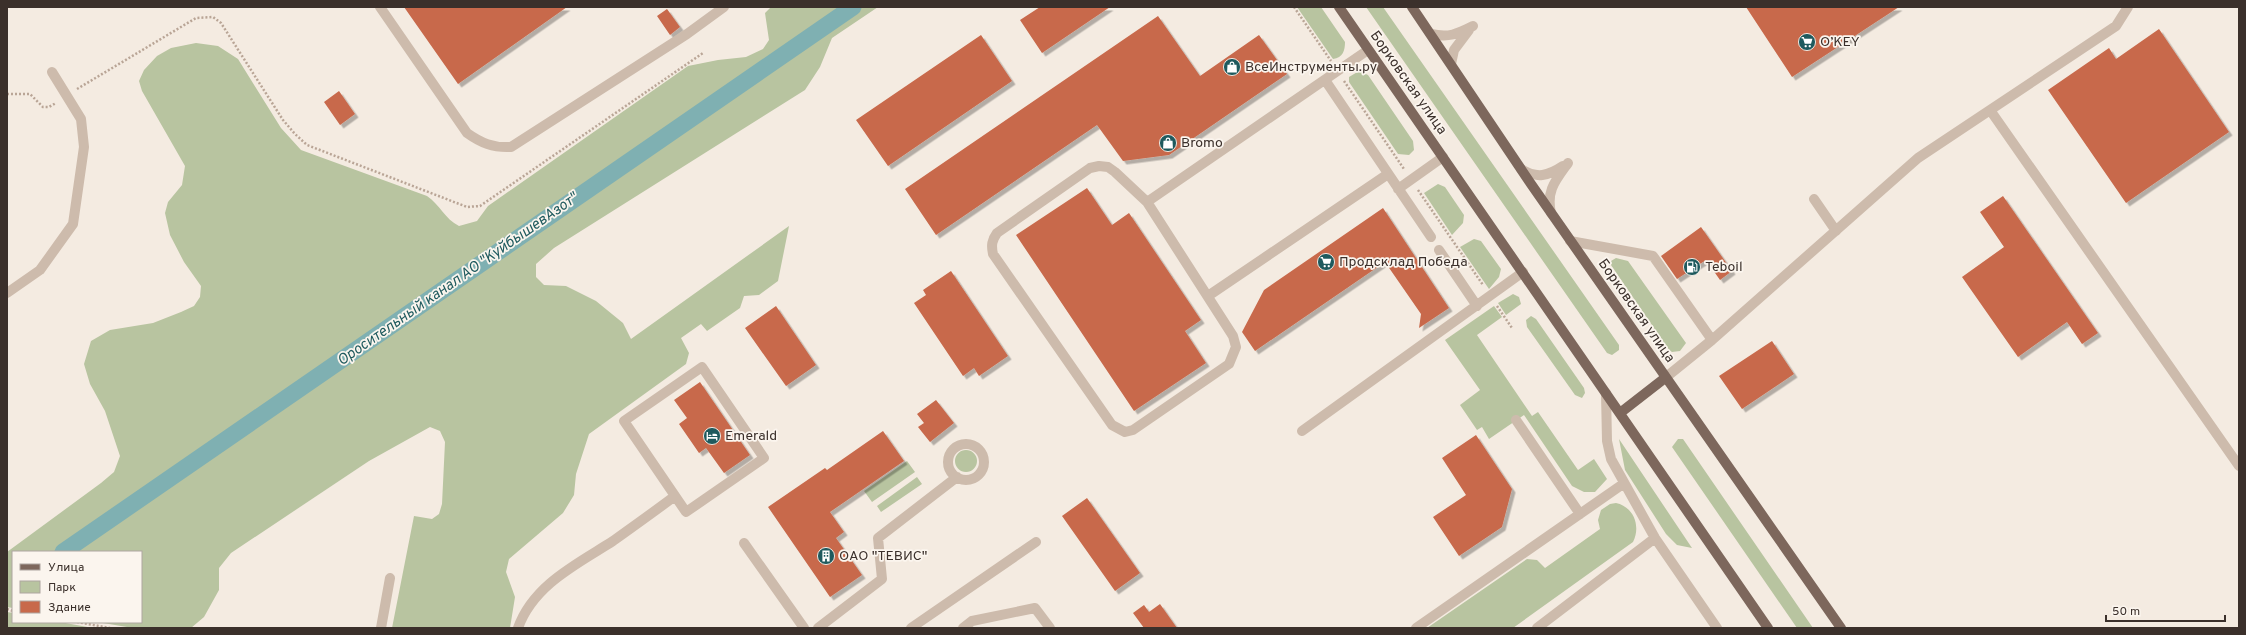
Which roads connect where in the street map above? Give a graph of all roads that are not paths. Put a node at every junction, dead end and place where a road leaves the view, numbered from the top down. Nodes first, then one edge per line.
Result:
1 (380, 7) edge
2 (724, 7) edge
3 (1339, 7) edge
4 (1412, 7) edge
5 (2128, 7) edge
6 (1431, 34) junction
7 (1368, 50) junction
8 (1451, 64) junction
9 (52, 72) dead end
10 (1325, 80) junction
11 (1990, 110) junction
12 (1443, 157) junction
13 (1521, 169) junction
14 (1388, 174) junction
15 (1398, 189) junction
16 (1814, 199) dead end
17 (1147, 202) junction
18 (1552, 215) junction
19 (1836, 231) junction
20 (1431, 238) dead end
21 (1570, 241) junction
22 (1439, 250) dead end
23 (1523, 272) junction
24 (7, 293) edge
25 (1208, 296) junction
26 (1476, 306) junction
27 (1712, 340) junction
28 (1665, 378) junction
29 (1606, 393) junction
30 (1620, 413) junction
31 (1516, 420) dead end
32 (1302, 431) dead end
33 (2239, 466) edge
34 (957, 477) dead end
35 (1623, 484) junction
36 (675, 496) junction
37 (1580, 514) junction
38 (1655, 538) junction
39 (1036, 542) dead end
40 (744, 543) dead end
41 (390, 578) dead end
42 (381, 628) edge
43 (518, 628) edge
44 (804, 628) edge
45 (818, 628) edge
46 (911, 628) edge
47 (963, 628) edge
48 (1050, 628) edge
49 (1416, 628) edge
50 (1537, 628) edge
51 (1717, 628) edge
52 (1768, 628) edge
53 (1841, 628) edge

1 - 2 street
3 - 7 main road, Борковская улица
4 - 6 main road, Борковская улица
5 - 11 street
6 - 8 main road, Борковская улица
6 - 8 street
7 - 10 street
7 - 12 main road, Борковская улица
8 - 13 main road, Борковская улица
9 - 24 street
10 - 14 street
10 - 17 street
11 - 19 street
11 - 33 street
12 - 15 street
12 - 23 main road, Борковская улица
13 - 18 main road, Борковская улица
13 - 18 street
14 - 15 street
14 - 25 street
15 - 20 street
16 - 19 street
17 - 25 street
17 - 25 street
18 - 21 main road, Борковская улица
19 - 27 street
21 - 27 street
21 - 28 main road, Борковская улица
22 - 26 street
23 - 26 street
23 - 29 main road, Борковская улица
26 - 32 street
27 - 28 street
28 - 30 main road
28 - 53 main road, Борковская улица
29 - 30 main road, Борковская улица
29 - 35 street
30 - 52 main road, Борковская улица
31 - 37 street
34 - 45 street
35 - 37 street
35 - 38 street
36 - 36 street
36 - 43 street
37 - 49 street
38 - 50 street
38 - 51 street
39 - 46 street
40 - 44 street
41 - 42 street
47 - 48 street

